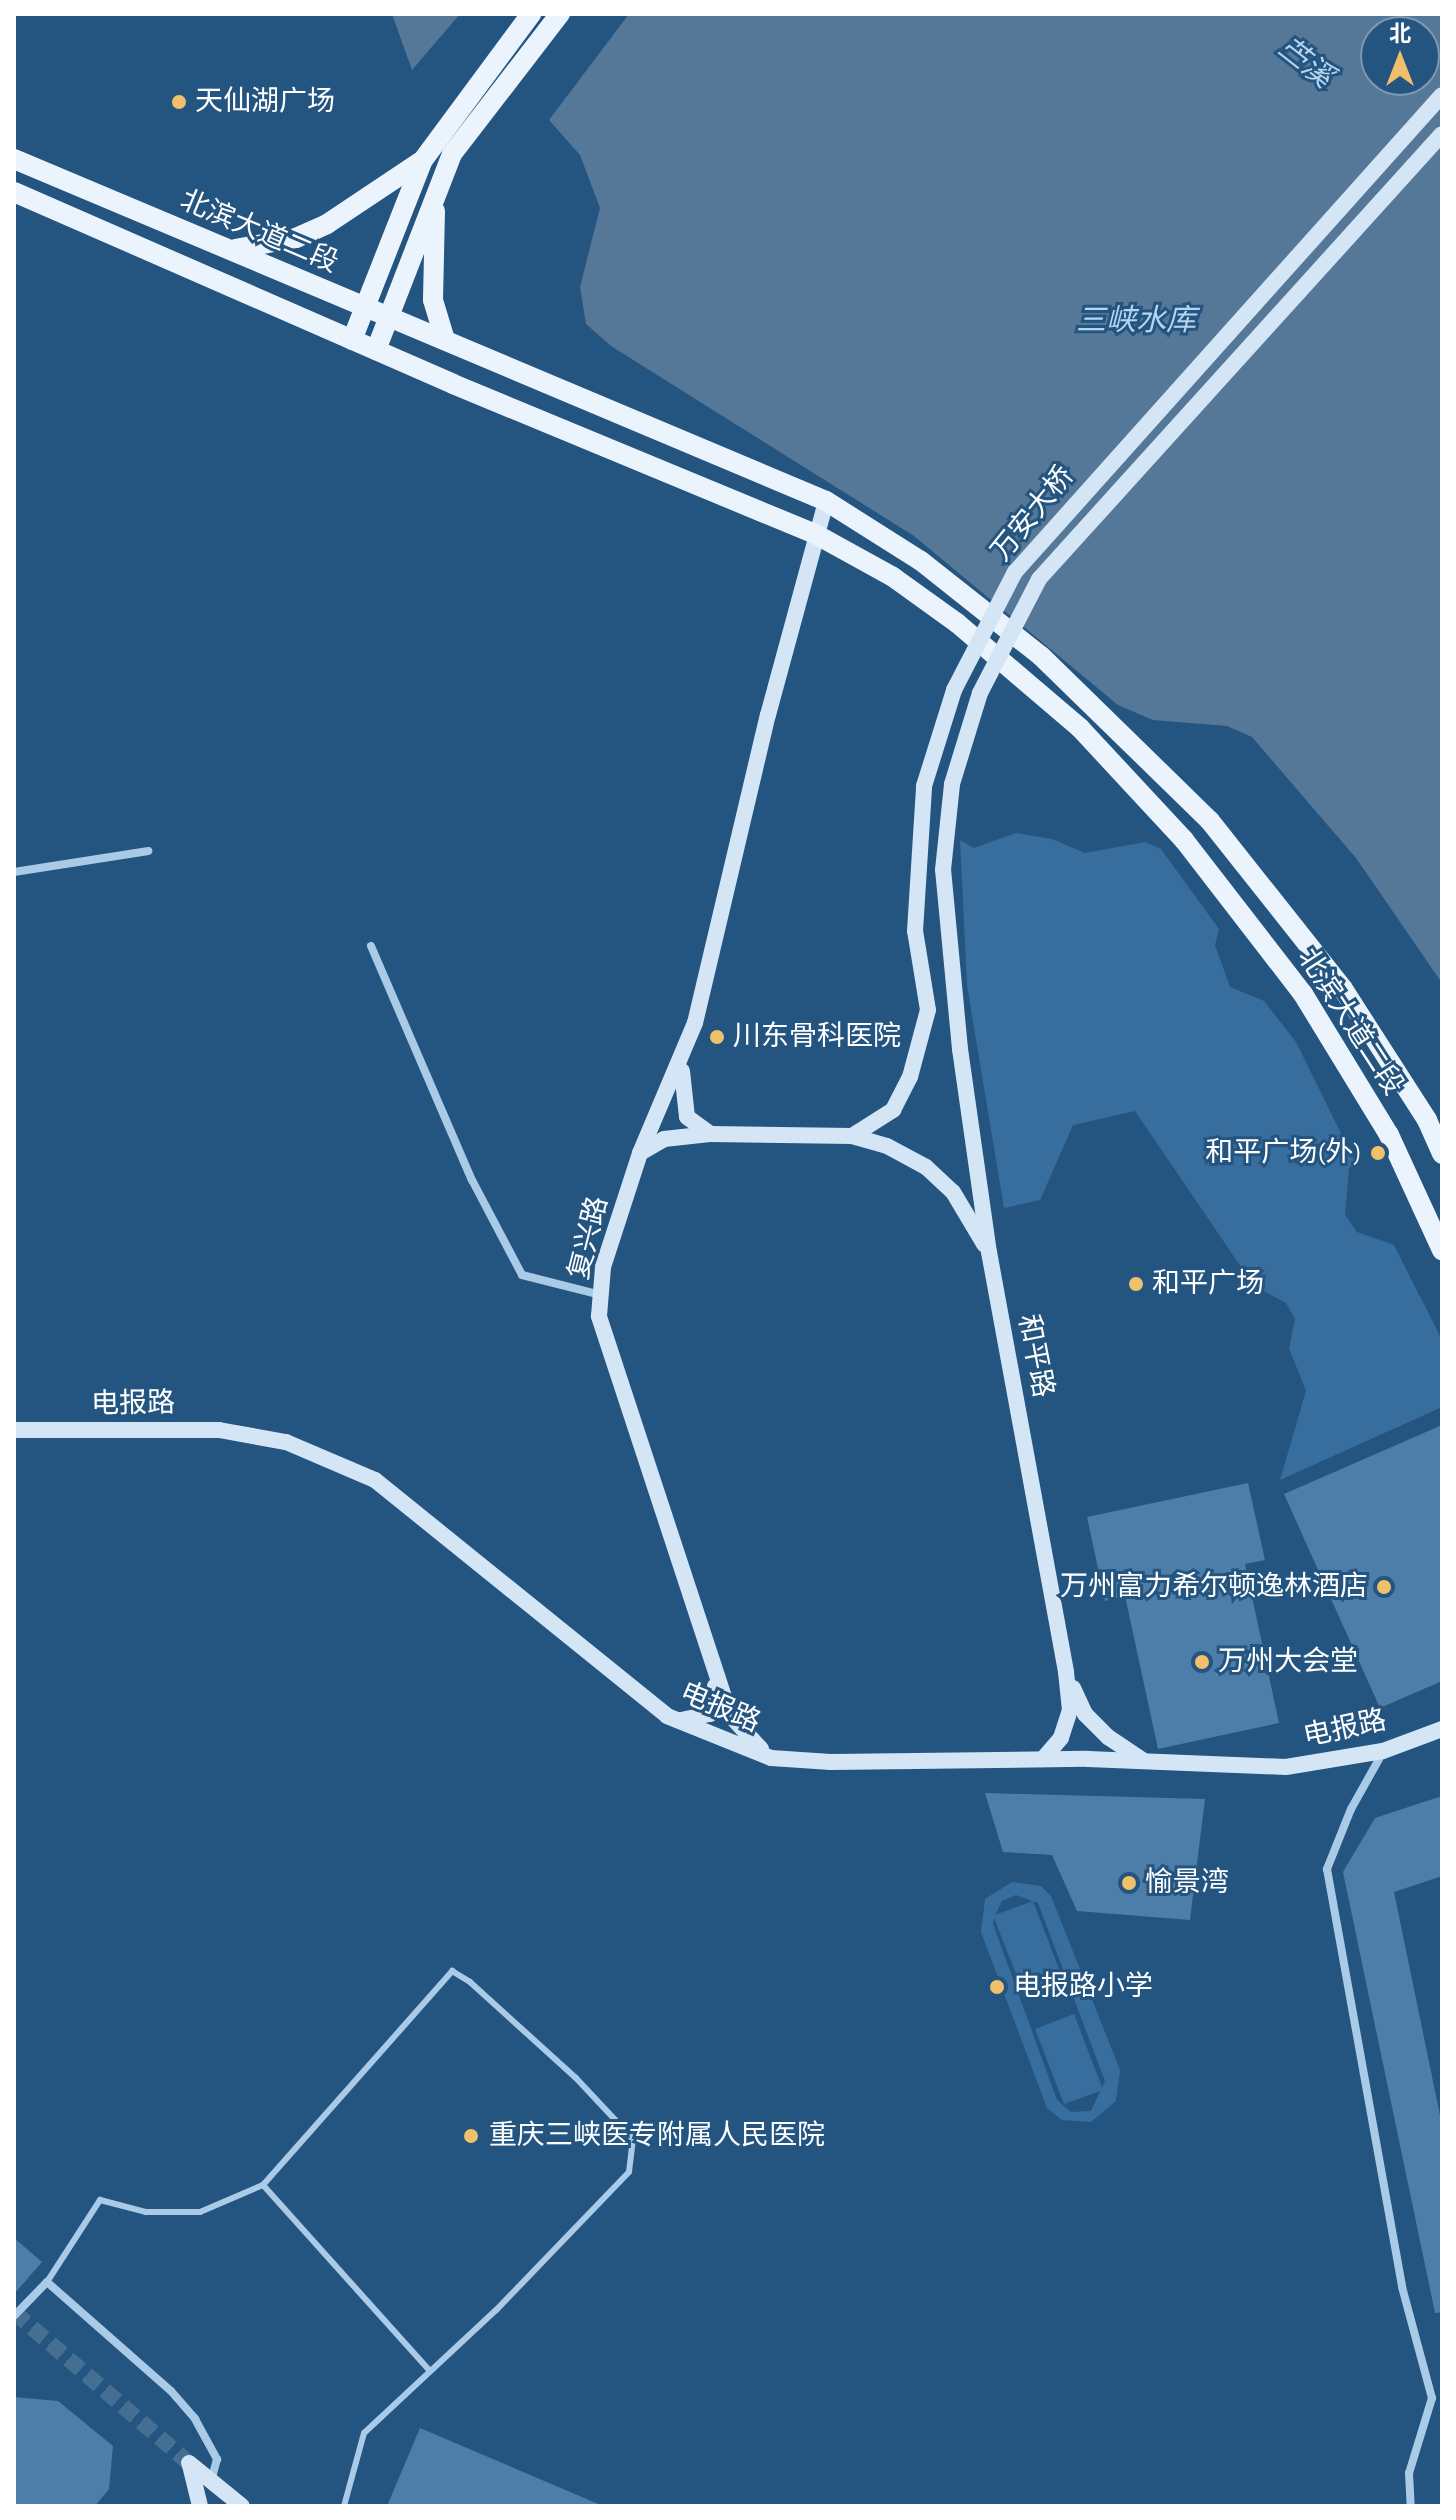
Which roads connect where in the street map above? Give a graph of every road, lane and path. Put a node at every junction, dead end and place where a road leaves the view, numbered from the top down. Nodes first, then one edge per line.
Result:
1 (531, 14) edge
2 (560, 14) edge
3 (1442, 95) edge
4 (1442, 134) edge
5 (14, 159) edge
6 (423, 160) junction
7 (440, 180) junction
8 (14, 192) edge
9 (228, 249) junction
10 (364, 306) junction
11 (389, 316) junction
12 (352, 340) junction
13 (445, 340) junction
14 (376, 350) junction
15 (826, 501) junction
16 (817, 535) junction
17 (148, 851) dead end
18 (14, 872) edge
19 (371, 946) dead end
20 (960, 1049) joint
21 (683, 1058) junction
22 (710, 1134) junction
23 (852, 1136) junction
24 (640, 1153) junction
25 (1442, 1154) edge
26 (1442, 1250) edge
27 (989, 1252) junction
28 (601, 1295) junction
29 (14, 1430) edge
30 (714, 1672) junction
31 (1066, 1672) junction
32 (674, 1719) junction
33 (1442, 1729) edge
34 (1383, 1751) junction
35 (771, 1758) junction
36 (1043, 1759) junction
37 (1147, 1762) junction
38 (263, 2185) junction
39 (47, 2282) junction
40 (14, 2316) edge
41 (430, 2371) junction
42 (211, 2482) junction
43 (200, 2506) edge
44 (242, 2506) edge
45 (344, 2506) edge
46 (1411, 2506) edge

1 - 6 main road
2 - 7 main road
3 - 23 main road, 万安大桥, bridge
4 - 20 main road, 万安大桥, bridge
5 - 9 main road, 北滨大道二段
6 - 9 main road
6 - 10 main road
7 - 11 main road
7 - 13 main road
8 - 12 main road
9 - 10 main road, 北滨大道二段
10 - 11 main road, 北滨大道二段
10 - 12 main road
11 - 13 main road, 北滨大道二段
11 - 14 main road
12 - 14 main road
13 - 15 main road, 北滨大道二段
14 - 16 main road, 北滨大道二段
15 - 16 main road, 复兴路
15 - 25 main road, 北滨大道二段, bridge
16 - 21 main road, 复兴路
16 - 26 main road, 北滨大道二段, bridge
17 - 18 street
19 - 28 street
20 - 27 main road, 和平路
21 - 22 main road
21 - 24 main road, 复兴路
22 - 23 main road
22 - 24 main road
23 - 27 main road
24 - 28 main road, 复兴路
27 - 31 main road, 和平路
28 - 30 main road, 复兴路
29 - 32 main road, 电报路
30 - 32 main road
30 - 35 main road, 复兴路
31 - 36 main road, 和平路
31 - 37 main road, 和平路
32 - 35 main road, 电报路
33 - 34 main road, 电报路
34 - 37 main road, 电报路
34 - 46 street
35 - 36 main road, 电报路
36 - 37 main road, 电报路
38 - 39 lane
38 - 41 lane
38 - 41 lane
39 - 40 street
39 - 42 street
41 - 45 lane
42 - 43 main road
42 - 44 main road

